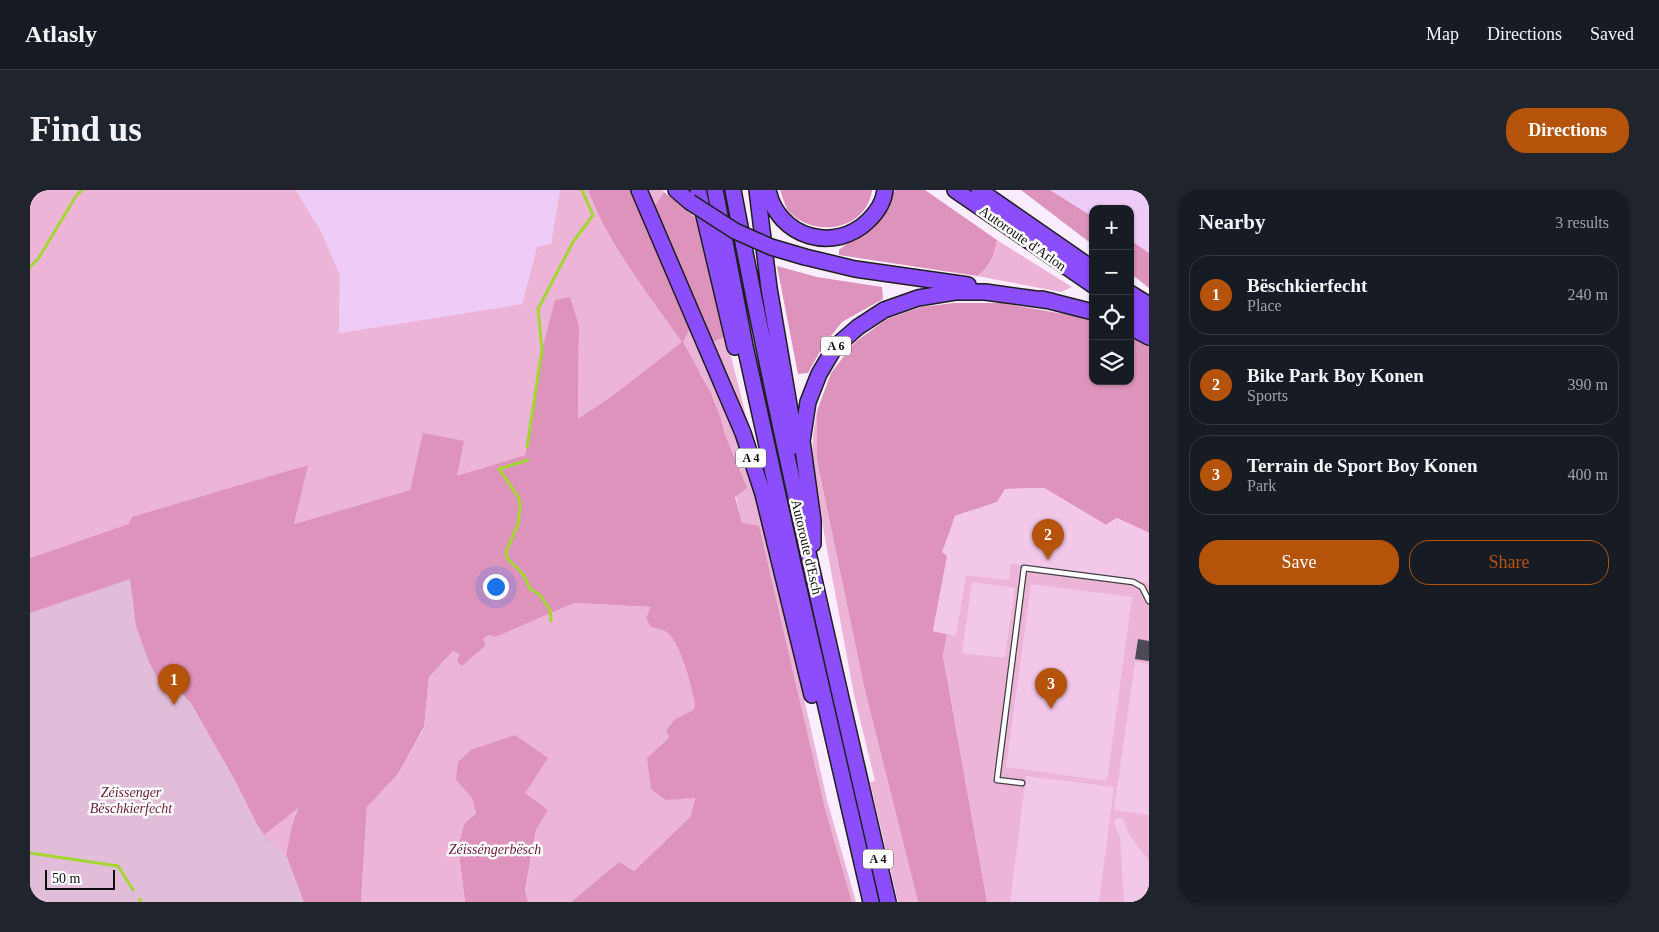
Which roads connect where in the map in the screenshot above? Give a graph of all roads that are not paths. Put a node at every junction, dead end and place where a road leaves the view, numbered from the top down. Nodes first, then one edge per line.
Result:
1 (639, 190) edge
2 (676, 190) edge
3 (716, 190) edge
4 (733, 190) edge
5 (757, 190) edge
6 (768, 190) edge
7 (885, 190) edge
8 (955, 190) edge
9 (979, 190) edge
10 (992, 190) edge
11 (694, 196) edge
12 (999, 204) junction
13 (1089, 266) edge
14 (1089, 282) edge
15 (1132, 295) edge
16 (1051, 301) junction
17 (1149, 306) edge
18 (1089, 311) edge
19 (1134, 313) edge
20 (1149, 322) edge
21 (1134, 329) edge
22 (1149, 337) edge
23 (792, 559) junction
24 (812, 568) junction
25 (1149, 601) edge
26 (832, 737) junction
27 (1022, 784) dead end
28 (871, 902) edge
29 (888, 902) edge

1 - 26 highway, A 4
2 - 11 highway, A 6
3 - 23 highway, Autoroute d'Esch / A 4
4 - 24 highway, Autoroute d'Esch / A 4
5 - 24 highway
6 - 7 highway
8 - 14 highway, Autoroute d'Arlon
9 - 12 highway, Autoroute d'Arlon
10 - 12 highway
11 - 16 highway, A 6, bridge
11 - 23 highway, A 4
12 - 13 highway, Autoroute d'Arlon
15 - 17 highway
16 - 18 highway, A 6
16 - 24 highway, A 6
19 - 20 highway
21 - 22 highway
23 - 26 highway, Autoroute d'Esch / A 4
24 - 29 highway, Autoroute d'Esch / A 4
25 - 27 lane
26 - 28 highway, Autoroute d'Esch / A 4

